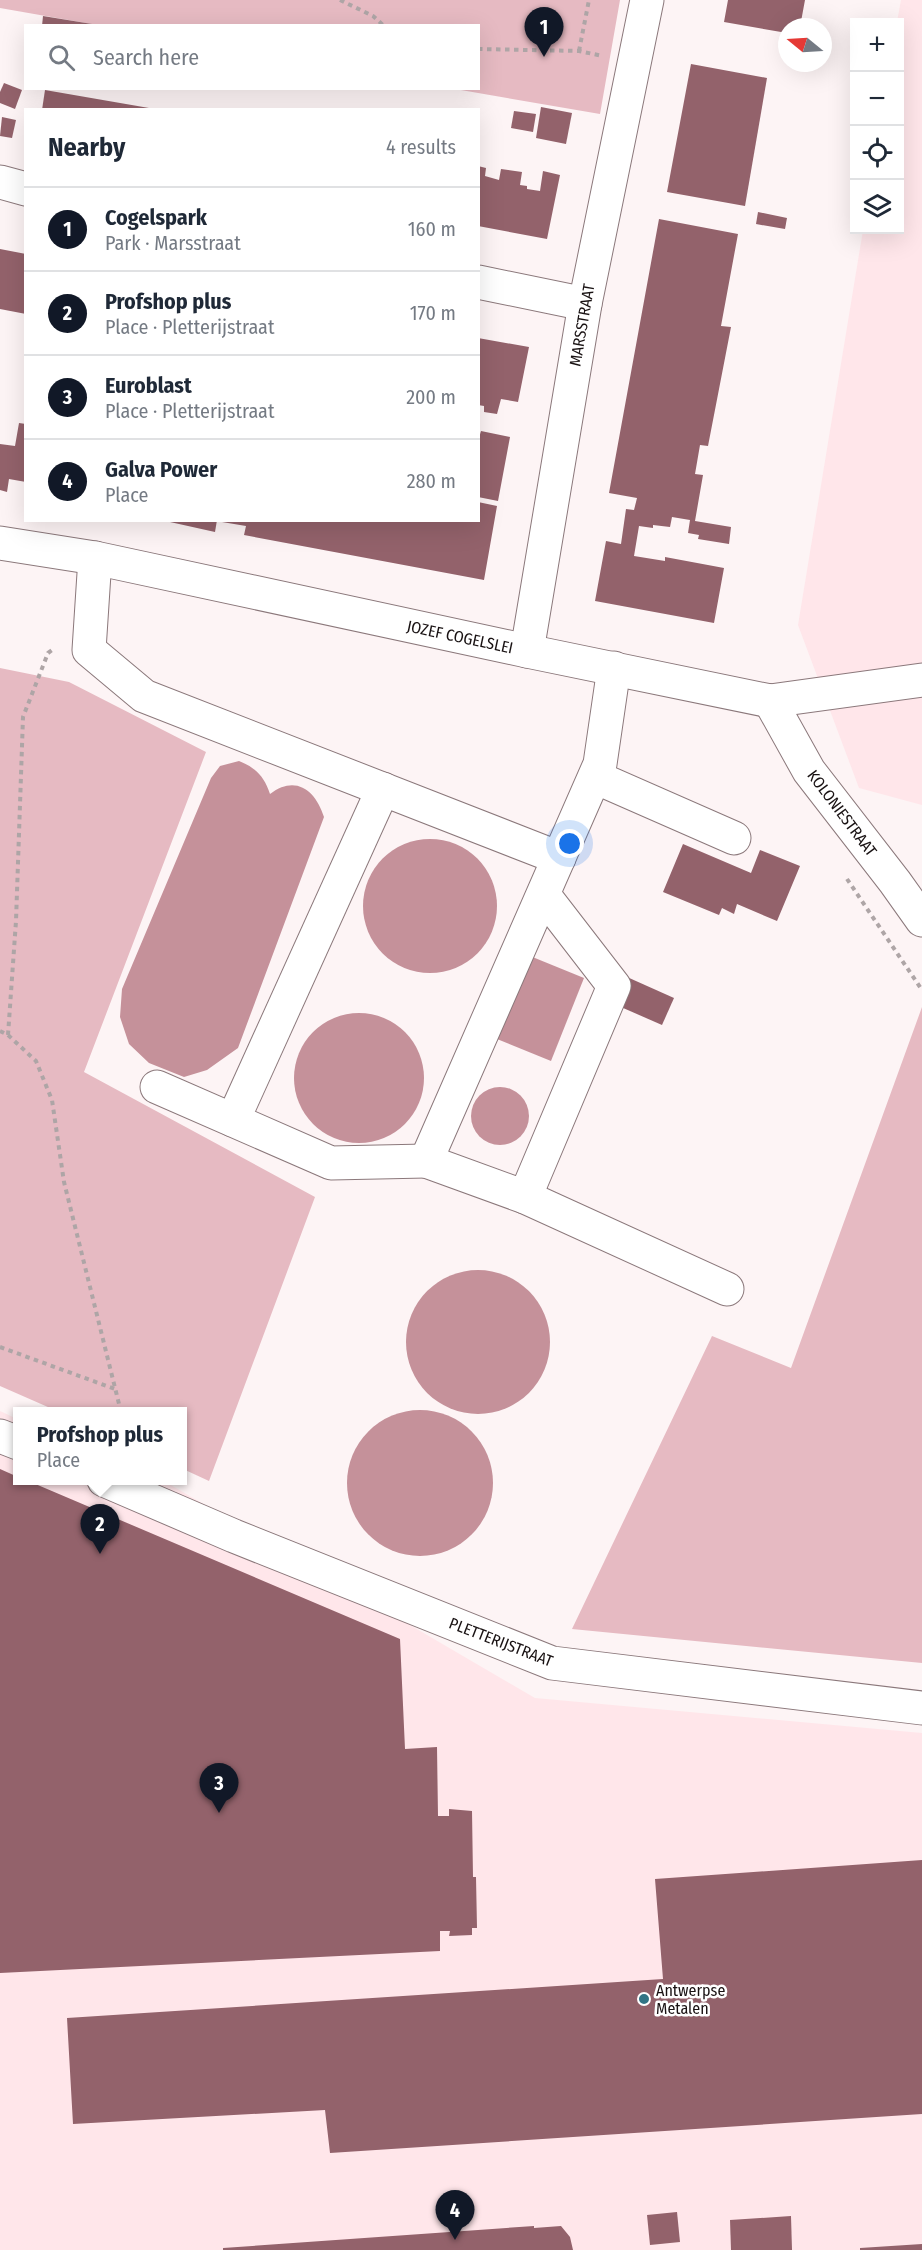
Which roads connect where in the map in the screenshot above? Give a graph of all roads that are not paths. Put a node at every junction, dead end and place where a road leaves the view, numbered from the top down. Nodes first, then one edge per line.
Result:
1 (647, 0) edge
2 (0, 182) edge
3 (24, 188) edge
4 (480, 282) edge
5 (585, 304) junction
6 (0, 543) edge
7 (95, 558) junction
8 (527, 651) junction
9 (614, 668) junction
10 (922, 680) edge
11 (770, 700) junction
12 (595, 777) junction
13 (383, 789) junction
14 (734, 838) dead end
15 (559, 858) junction
16 (543, 894) junction
17 (922, 920) edge
18 (157, 1087) dead end
19 (233, 1120) junction
20 (426, 1161) junction
21 (525, 1197) junction
22 (727, 1289) dead end
23 (116, 1485) edge
24 (922, 1708) edge

1 - 5 street, MARSSTRAAT
2 - 3 street
4 - 5 street
5 - 8 street, MARSSTRAAT
6 - 7 street, JOZEF COGELSLEI
7 - 8 street, JOZEF COGELSLEI
7 - 13 street
8 - 9 street, JOZEF COGELSLEI
9 - 11 street, JOZEF COGELSLEI
9 - 12 street
10 - 11 street, JOZEF COGELSLEI
11 - 17 street, KOLONIESTRAAT
12 - 14 street
12 - 15 street
13 - 15 street
13 - 19 street
15 - 16 street
16 - 20 street
16 - 21 street
18 - 19 street
19 - 20 street
20 - 21 street
21 - 22 street
23 - 24 street, PLETTERIJSTRAAT

